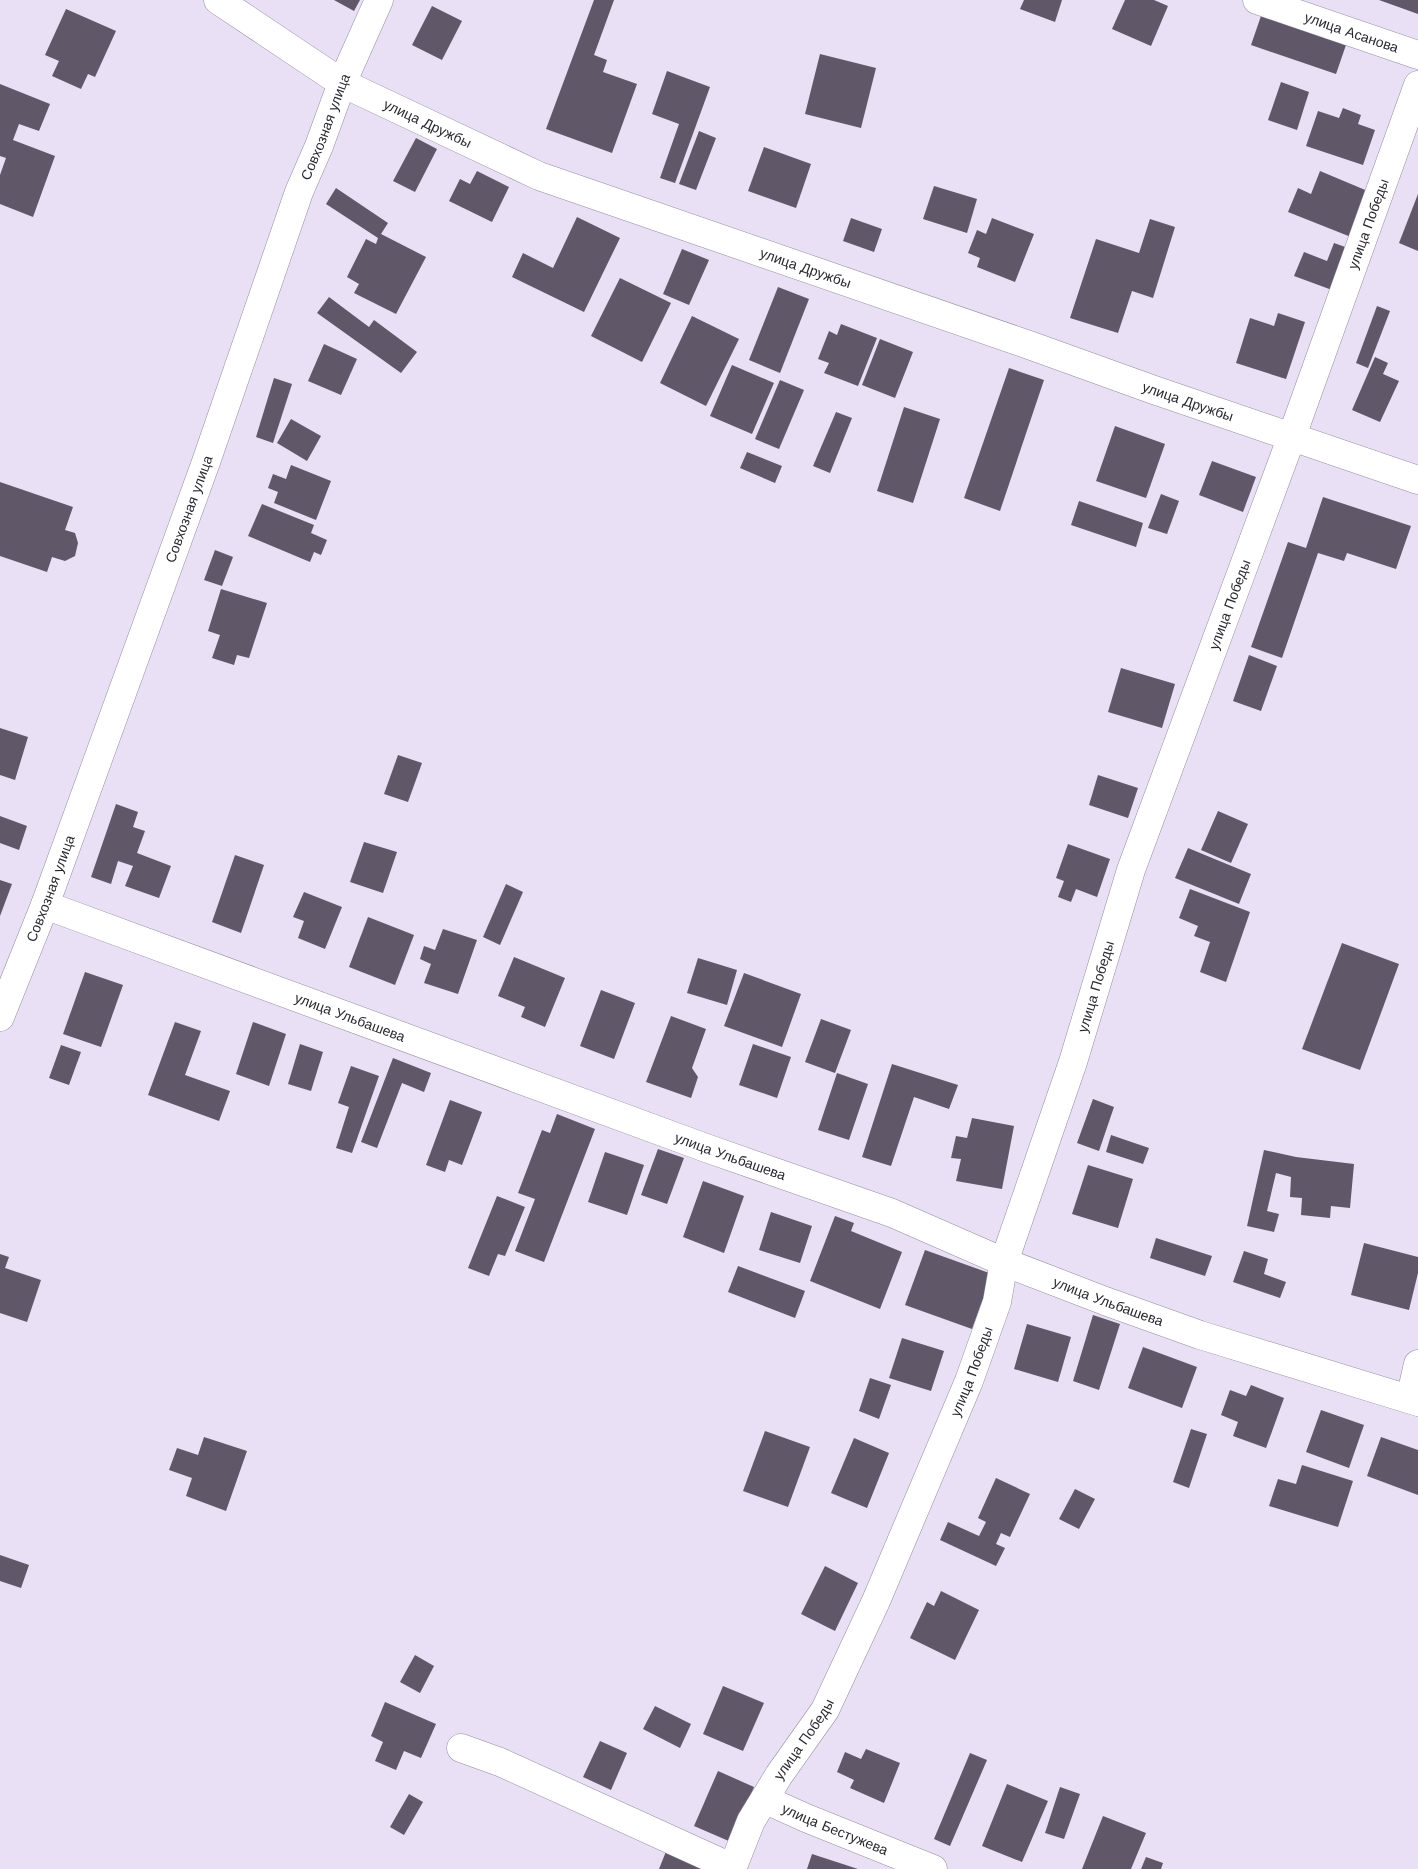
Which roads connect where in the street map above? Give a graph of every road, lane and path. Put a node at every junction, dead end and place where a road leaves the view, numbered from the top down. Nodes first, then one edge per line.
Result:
1 (218, 0) edge
2 (379, 0) edge
3 (1257, 0) edge
4 (1418, 55) edge
5 (342, 83) junction
6 (1418, 85) edge
7 (1292, 436) junction
8 (1418, 480) edge
9 (45, 905) junction
10 (0, 1017) edge
11 (1004, 1262) junction
12 (1418, 1364) edge
13 (1414, 1401) edge
14 (461, 1748) dead end
15 (766, 1800) junction
16 (732, 1868) edge
17 (933, 1869) edge

1 - 5 street, улица Дружбы
2 - 5 street, Совхозная улица
3 - 4 street, улица Асанова
5 - 7 street, улица Дружбы
5 - 9 street, Совхозная улица
6 - 7 street, улица Победы
7 - 8 street, улица Дружбы
7 - 11 street, улица Победы
9 - 10 street, Совхозная улица
9 - 11 street, улица Ульбашева
11 - 13 street, улица Ульбашева
11 - 15 street, улица Победы
12 - 13 street
14 - 16 street
15 - 16 street, улица Победы
15 - 17 street, улица Бестужева

